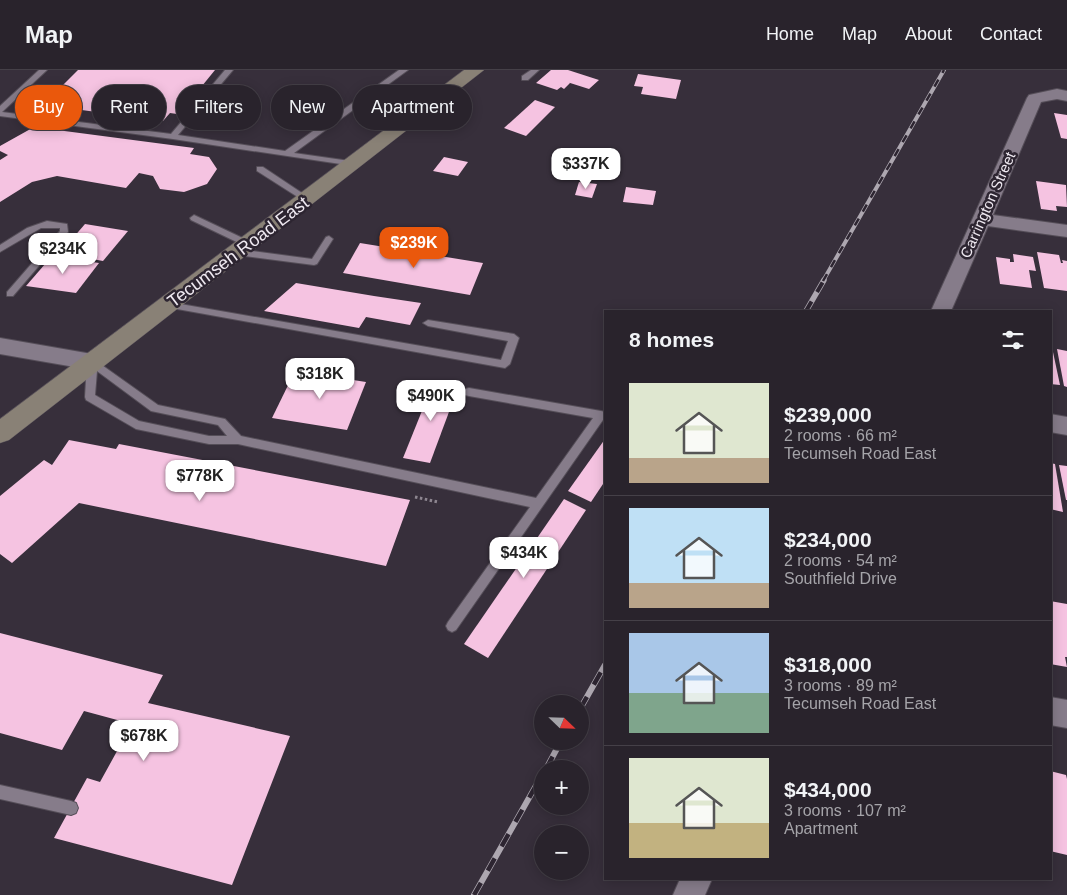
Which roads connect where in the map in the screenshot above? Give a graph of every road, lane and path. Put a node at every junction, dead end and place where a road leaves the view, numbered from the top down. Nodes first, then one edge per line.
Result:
1 (43, 70) edge
2 (229, 70) edge
3 (404, 70) edge
4 (475, 70) edge
5 (535, 70) edge
6 (525, 78) dead end
7 (1067, 96) edge
8 (0, 112) edge
9 (174, 137) junction
10 (287, 154) junction
11 (354, 164) junction
12 (260, 169) dead end
13 (307, 199) junction
14 (194, 218) dead end
15 (982, 219) junction
16 (46, 224) junction
17 (1067, 231) edge
18 (329, 239) dead end
19 (242, 248) junction
20 (0, 249) edge
21 (0, 258) edge
22 (10, 294) dead end
23 (169, 304) junction
24 (941, 310) edge
25 (428, 323) dead end
26 (0, 346) edge
27 (92, 362) junction
28 (469, 392) dead end
29 (1052, 423) edge
30 (4, 426) edge
31 (1067, 426) edge
32 (238, 440) junction
33 (414, 497) dead end
34 (440, 502) dead end
35 (538, 504) junction
36 (452, 626) dead end
37 (1052, 711) edge
38 (1067, 714) edge
39 (0, 792) edge
40 (71, 808) dead end
41 (696, 880) edge
42 (689, 895) edge

1 - 8 lane
2 - 9 lane
3 - 10 lane
4 - 11 main road, Tecumseh Road East
5 - 6 lane
7 - 15 street, Carrington Street
8 - 9 lane
9 - 10 lane
10 - 11 lane
11 - 13 main road, Tecumseh Road East
12 - 13 lane
13 - 19 main road, Tecumseh Road East
14 - 19 lane
15 - 17 street
15 - 24 street, Carrington Street
16 - 20 lane
16 - 21 lane
16 - 22 lane
18 - 19 lane
19 - 23 main road, Tecumseh Road East
23 - 25 lane
23 - 27 main road, Tecumseh Road East
26 - 27 street
27 - 30 main road, Tecumseh Road East
27 - 32 lane
27 - 32 lane
28 - 35 lane
29 - 31 street
32 - 35 lane
33 - 34 path
35 - 36 lane
37 - 38 street
39 - 40 lane
41 - 42 street

